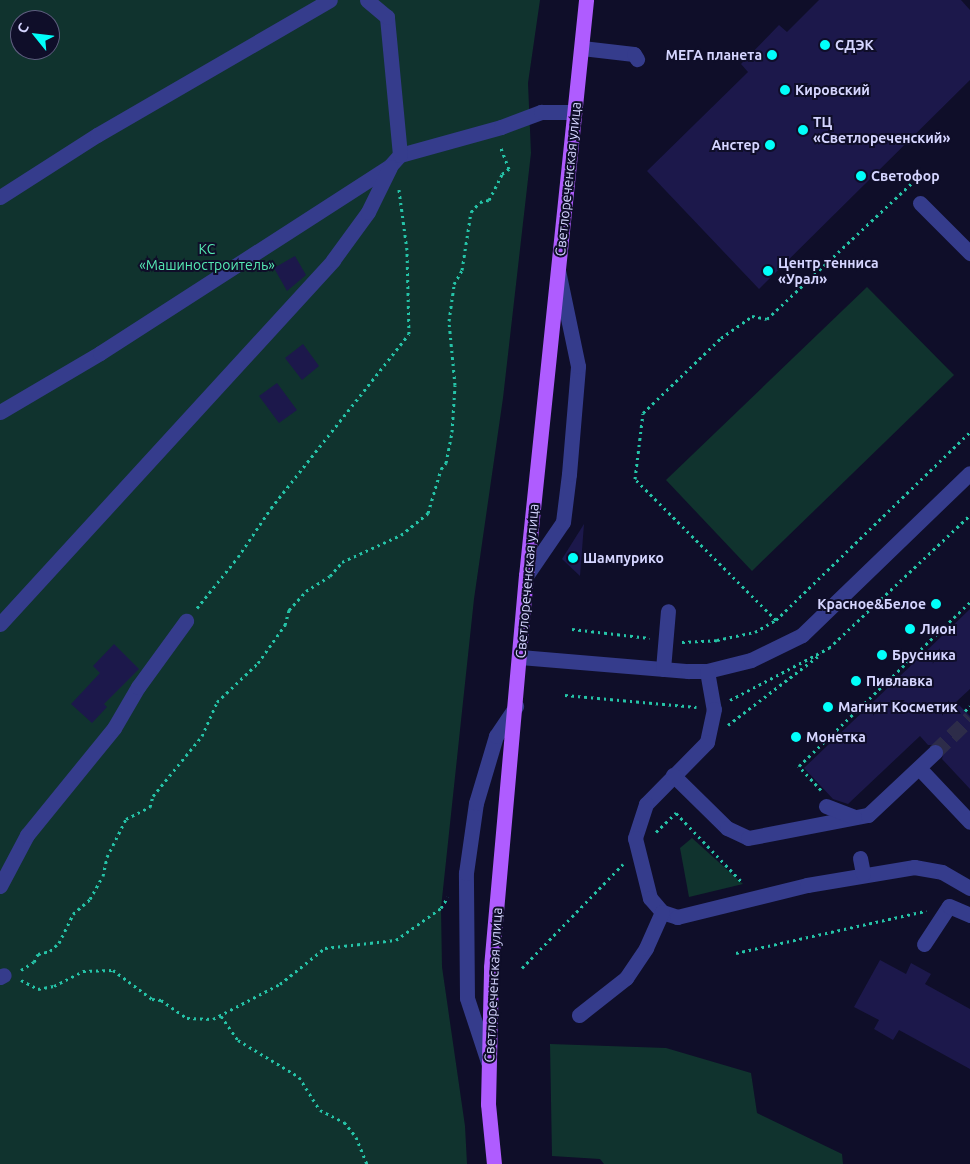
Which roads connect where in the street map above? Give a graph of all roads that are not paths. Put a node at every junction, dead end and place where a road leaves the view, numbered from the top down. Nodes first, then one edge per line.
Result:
1 (330, 0) edge
2 (367, 0) edge
3 (586, 0) edge
4 (582, 48) junction
5 (637, 59) dead end
6 (574, 112) junction
7 (395, 160) junction
8 (0, 197) edge
9 (920, 203) dead end
10 (970, 253) edge
11 (558, 270) junction
12 (0, 412) edge
13 (970, 473) edge
14 (526, 576) junction
15 (668, 611) dead end
16 (186, 621) road end
17 (0, 624) edge
18 (520, 657) junction
19 (663, 669) junction
20 (708, 671) junction
21 (516, 706) junction
22 (935, 752) tunnel mouth
23 (919, 768) junction
24 (673, 775) junction
25 (826, 806) dead end
26 (868, 816) junction
27 (970, 822) edge
28 (860, 858) dead end
29 (863, 874) junction
30 (0, 886) edge
31 (970, 888) edge
32 (662, 912) junction
33 (970, 916) edge
34 (924, 944) dead end
35 (579, 1015) dead end
36 (488, 1062) junction
37 (494, 1164) edge

1 - 8 street
2 - 7 street
3 - 4 main road, Светлореченская улица
4 - 5 street
4 - 6 main road, Светлореченская улица
6 - 7 street
6 - 11 main road, Светлореченская улица
7 - 12 street
7 - 17 street
9 - 10 street
11 - 14 main road, Светлореченская улица
11 - 14 street
13 - 20 street
14 - 18 main road, Светлореченская улица
15 - 19 street
16 - 30 street
18 - 19 street
18 - 21 main road, Светлореченская улица
19 - 20 street
20 - 24 street
21 - 36 main road, Светлореченская улица
21 - 36 street
22 - 23 street
23 - 26 street
23 - 27 street
24 - 26 street
24 - 32 street
25 - 26 street
28 - 29 street
29 - 31 street
29 - 32 street
32 - 35 street
33 - 34 street
36 - 37 main road, Светлореченская улица

